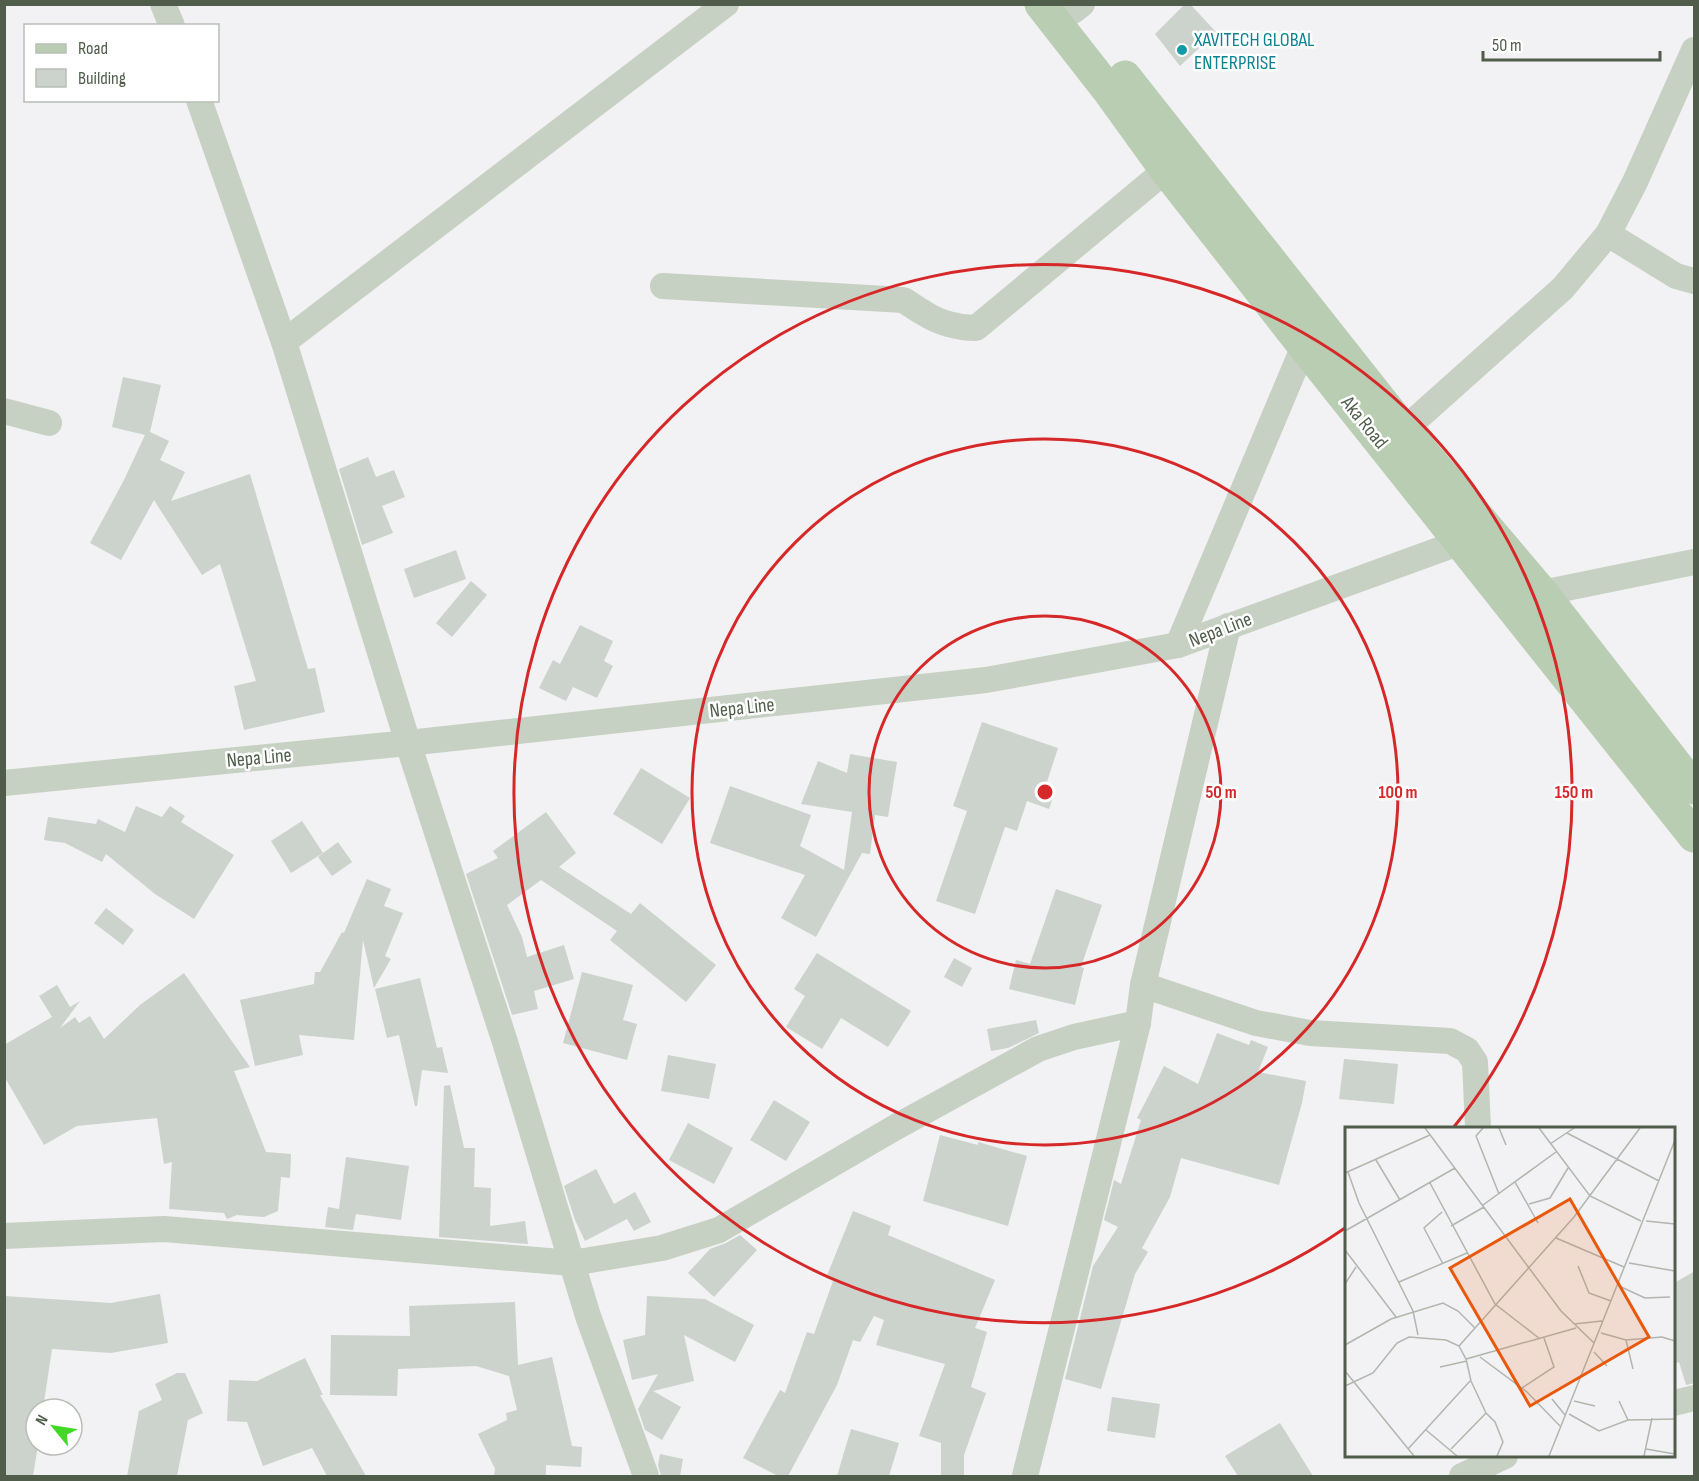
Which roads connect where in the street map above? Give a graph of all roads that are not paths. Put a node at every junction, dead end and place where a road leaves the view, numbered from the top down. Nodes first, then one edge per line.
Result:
1 (163, 4) edge
2 (726, 4) edge
3 (1041, 4) edge
4 (1074, 7) edge
5 (170, 24) edge
6 (1695, 50) edge
7 (200, 102) edge
8 (1166, 170) junction
9 (1608, 234) junction
10 (1695, 281) edge
11 (663, 286) dead end
12 (284, 342) junction
13 (1304, 346) junction
14 (4, 411) edge
15 (49, 423) dead end
16 (1404, 430) junction
17 (1461, 542) junction
18 (1695, 562) edge
19 (1542, 592) junction
20 (1228, 626) junction
21 (1178, 645) junction
22 (408, 743) junction
23 (4, 783) edge
24 (1695, 788) edge
25 (1695, 836) edge
26 (1143, 985) junction
27 (1138, 1023) junction
28 (1478, 1127) edge
29 (4, 1236) edge
30 (572, 1263) junction
31 (1695, 1398) edge
32 (1675, 1403) edge
33 (1497, 1457) edge
34 (646, 1476) edge
35 (1025, 1476) edge
36 (1462, 1476) edge

1 - 5 street
2 - 12 street
3 - 8 main road, Aka Road
4 - 16 main road, Aka Road
6 - 9 street
7 - 12 street
8 - 11 street
8 - 13 main road, Aka Road
9 - 10 street
9 - 16 street
12 - 22 street
13 - 17 main road, Aka Road
13 - 21 street
14 - 15 street
16 - 19 main road, Aka Road
17 - 20 street, Nepa Line
17 - 25 main road, Aka Road
18 - 19 street
19 - 24 main road, Aka Road
20 - 21 street, Nepa Line
20 - 26 street
21 - 22 street, Nepa Line
22 - 23 street, Nepa Line
22 - 30 street
26 - 27 street
26 - 28 street
27 - 30 street
27 - 35 street
29 - 30 street
30 - 34 street
31 - 32 street
33 - 36 street

